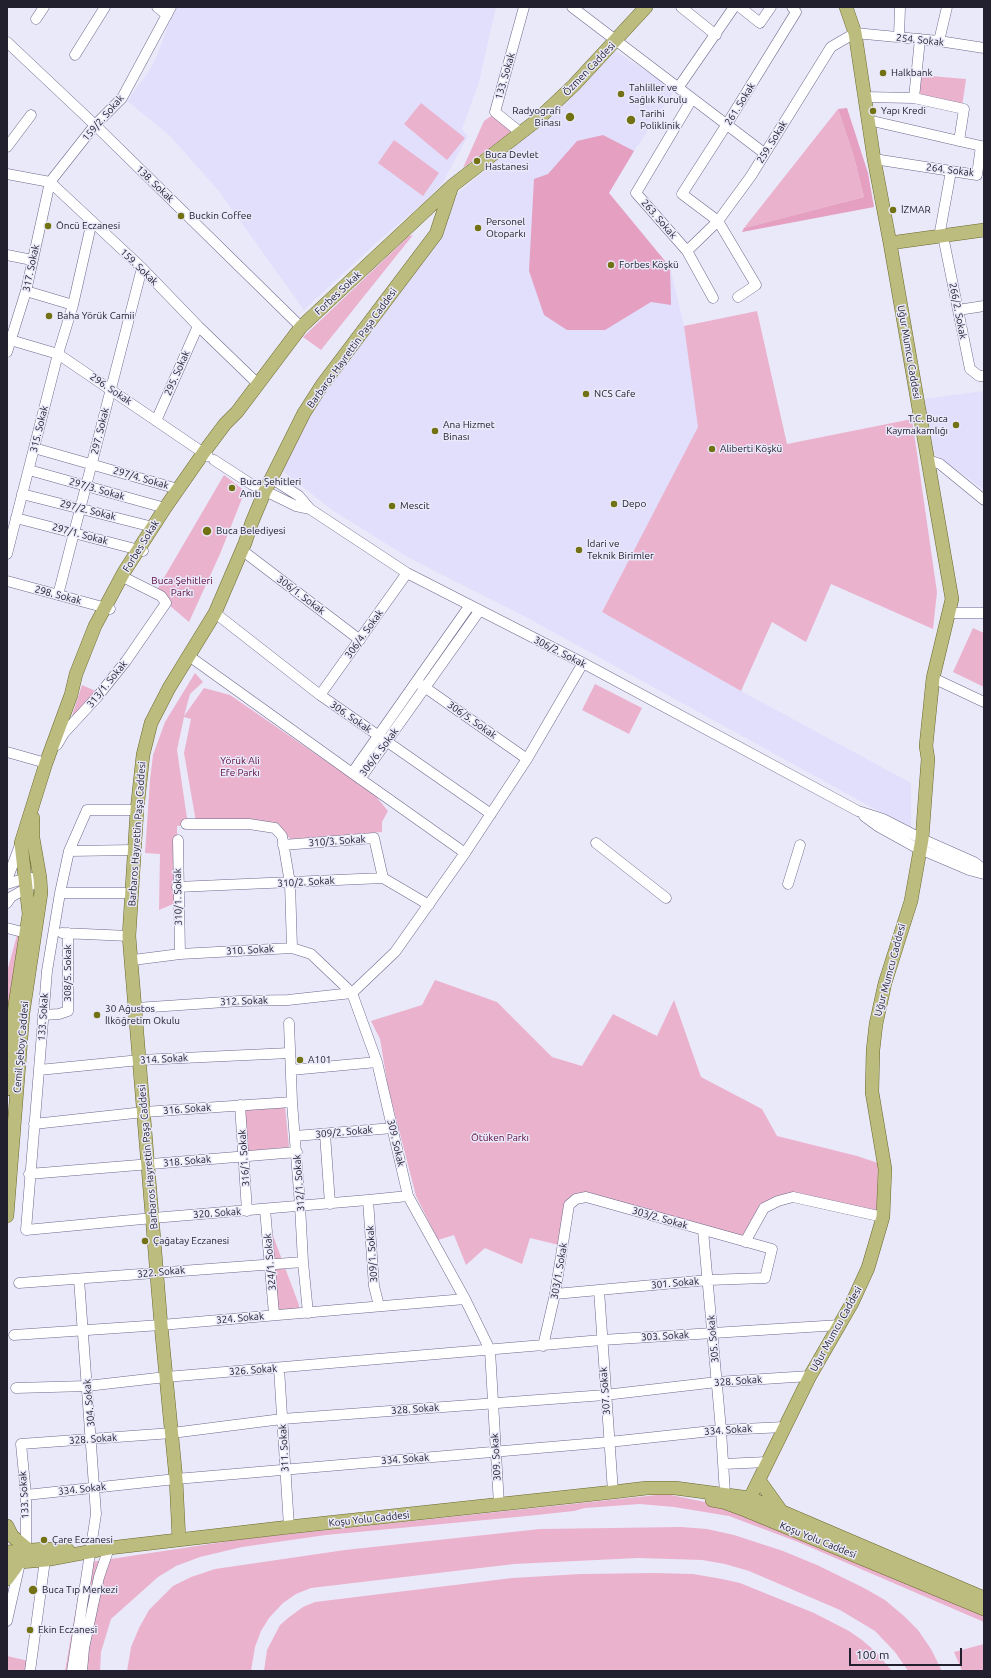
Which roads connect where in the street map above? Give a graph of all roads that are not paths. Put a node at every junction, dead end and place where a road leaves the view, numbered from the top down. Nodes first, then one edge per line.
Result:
1 (44, 7) edge
2 (105, 7) edge
3 (156, 7) edge
4 (524, 7) edge
5 (572, 7) edge
6 (646, 7) edge
7 (680, 7) edge
8 (734, 7) edge
9 (740, 7) edge
10 (771, 7) edge
11 (846, 7) edge
12 (900, 7) edge
13 (946, 7) edge
14 (794, 9) edge
15 (169, 11) edge
16 (36, 18) dead end
17 (855, 33) junction
18 (716, 35) junction
19 (899, 37) junction
20 (920, 39) junction
21 (616, 40) junction
22 (939, 41) junction
23 (7, 42) edge
24 (984, 48) edge
25 (75, 55) dead end
26 (678, 88) junction
27 (864, 97) junction
28 (914, 98) junction
29 (692, 99) junction
30 (31, 115) dead end
31 (868, 120) junction
32 (727, 124) junction
33 (95, 125) junction
34 (521, 133) junction
35 (959, 141) junction
36 (983, 146) edge
37 (7, 147) edge
38 (764, 153) junction
39 (874, 159) junction
40 (951, 171) junction
41 (7, 174) edge
42 (50, 182) junction
43 (452, 186) junction
44 (92, 221) junction
45 (718, 221) junction
46 (984, 230) edge
47 (941, 236) junction
48 (890, 243) junction
49 (687, 251) junction
50 (7, 255) edge
51 (32, 260) junction
52 (142, 268) junction
53 (26, 291) junction
54 (738, 297) dead end
55 (713, 298) dead end
56 (72, 305) junction
57 (984, 306) edge
58 (958, 310) junction
59 (198, 326) junction
60 (301, 326) junction
61 (9, 339) edge
62 (7, 352) edge
63 (58, 354) junction
64 (984, 376) edge
65 (258, 384) junction
66 (111, 388) junction
67 (156, 421) junction
68 (34, 448) junction
69 (209, 456) junction
70 (928, 460) junction
71 (92, 464) junction
72 (28, 470) junction
73 (271, 478) junction
74 (87, 486) junction
75 (178, 489) junction
76 (265, 491) junction
77 (22, 494) junction
78 (984, 500) edge
79 (81, 508) junction
80 (165, 508) junction
81 (310, 509) junction
82 (16, 518) junction
83 (153, 527) junction
84 (75, 532) junction
85 (141, 550) junction
86 (242, 550) junction
87 (7, 554) edge
88 (407, 573) junction
89 (127, 579) junction
90 (7, 581) edge
91 (58, 595) junction
92 (470, 605) junction
93 (107, 608) junction
94 (480, 610) junction
95 (215, 613) junction
96 (948, 613) junction
97 (984, 613) edge
98 (360, 640) junction
99 (189, 656) junction
100 (583, 663) junction
101 (933, 678) junction
102 (421, 685) junction
103 (320, 695) junction
104 (984, 702) edge
105 (383, 739) junction
106 (7, 752) edge
107 (526, 759) junction
108 (46, 763) junction
109 (352, 773) junction
110 (360, 779) junction
111 (33, 808) junction
112 (137, 810) junction
113 (491, 814) junction
114 (186, 824) dead end
115 (178, 840) dead end
116 (21, 843) junction
117 (596, 843) dead end
118 (919, 843) junction
119 (283, 845) junction
120 (800, 845) dead end
121 (134, 850) junction
122 (69, 851) junction
123 (465, 853) junction
124 (984, 870) edge
125 (984, 874) edge
126 (40, 878) junction
127 (382, 878) junction
128 (7, 880) edge
129 (26, 883) junction
130 (290, 883) junction
131 (7, 884) edge
132 (788, 884) dead end
133 (177, 887) junction
134 (60, 893) junction
135 (131, 893) junction
136 (666, 898) dead end
137 (7, 903) edge
138 (429, 905) junction
139 (7, 928) edge
140 (26, 933) junction
141 (53, 933) junction
142 (68, 933) junction
143 (130, 936) junction
144 (292, 948) junction
145 (180, 954) junction
146 (132, 960) junction
147 (352, 993) junction
148 (136, 1008) junction
149 (43, 1015) junction
150 (289, 1023) dead end
151 (290, 1053) junction
152 (140, 1060) junction
153 (377, 1062) junction
154 (39, 1070) junction
155 (291, 1070) junction
156 (7, 1089) edge
157 (292, 1102) junction
158 (240, 1105) junction
159 (144, 1112) junction
160 (34, 1124) junction
161 (393, 1128) junction
162 (325, 1134) junction
163 (295, 1136) junction
164 (297, 1152) junction
165 (244, 1156) junction
166 (149, 1164) junction
167 (29, 1174) junction
168 (408, 1196) junction
169 (576, 1199) joint
170 (368, 1200) junction
171 (330, 1204) junction
172 (300, 1205) junction
173 (265, 1209) junction
174 (247, 1211) junction
175 (7, 1216) edge
176 (883, 1217) junction
177 (153, 1218) junction
178 (26, 1230) joint
179 (703, 1230) junction
180 (745, 1242) junction
181 (772, 1249) joint
182 (303, 1262) junction
183 (270, 1263) junction
184 (158, 1272) junction
185 (79, 1279) junction
186 (708, 1280) junction
187 (19, 1283) dead end
188 (599, 1290) junction
189 (555, 1294) junction
190 (465, 1300) junction
191 (379, 1306) junction
192 (308, 1313) junction
193 (274, 1314) junction
194 (161, 1325) junction
195 (840, 1325) junction
196 (83, 1330) junction
197 (712, 1334) junction
198 (14, 1335) dead end
199 (602, 1340) junction
200 (543, 1346) junction
201 (490, 1350) junction
202 (279, 1368) junction
203 (810, 1376) junction
204 (166, 1377) junction
205 (717, 1382) junction
206 (87, 1386) junction
207 (16, 1388) dead end
208 (605, 1395) junction
209 (493, 1404) junction
210 (282, 1420) junction
211 (785, 1427) junction
212 (721, 1430) junction
213 (172, 1433) junction
214 (92, 1439) junction
215 (609, 1442) junction
216 (21, 1444) joint
217 (495, 1452) junction
218 (767, 1462) junction
219 (724, 1464) junction
220 (285, 1470) junction
221 (176, 1479) junction
222 (759, 1480) junction
223 (94, 1488) junction
224 (613, 1492) junction
225 (26, 1495) junction
226 (724, 1498) junction
227 (498, 1505) junction
228 (751, 1506) junction
229 (783, 1513) junction
230 (7, 1526) edge
231 (289, 1527) junction
232 (179, 1540) junction
233 (109, 1548) junction
234 (28, 1549) junction
235 (91, 1551) junction
236 (7, 1552) edge
237 (45, 1560) junction
238 (20, 1561) junction
239 (7, 1563) edge
240 (7, 1579) edge
241 (984, 1598) edge
242 (984, 1609) edge
243 (7, 1621) edge
244 (30, 1671) edge
245 (72, 1671) edge
246 (82, 1671) edge

1 - 16 street
2 - 25 street
3 - 15 street
4 - 34 street, 133. Sokak
5 - 21 street
6 - 21 main road, Özmen Caddesi
7 - 18 street
8 - 18 street
9 - 10 street
11 - 17 main road, Uğur Mumcu Caddesi
12 - 19 street
13 - 22 street
14 - 32 street, 261. Sokak
15 - 33 street, 159/2. Sokak
17 - 19 street, 254. Sokak
17 - 27 main road, Uğur Mumcu Caddesi
17 - 38 street, 259. Sokak
18 - 26 street
19 - 20 street, 254. Sokak
20 - 22 street, 254. Sokak
20 - 28 street
21 - 26 street
21 - 34 main road, Özmen Caddesi
22 - 24 street, 254. Sokak
23 - 33 street, 138. Sokak
26 - 29 street
27 - 28 street
27 - 31 main road, Uğur Mumcu Caddesi
28 - 35 street
29 - 32 street
29 - 49 street, 263. Sokak
30 - 37 street
31 - 35 street, 264. Sokak
31 - 39 main road, Uğur Mumcu Caddesi
32 - 38 street
32 - 45 street, 261. Sokak
33 - 42 street, 159/2. Sokak
33 - 60 street, 138. Sokak
34 - 43 main road, Özmen Caddesi
35 - 36 street, 264. Sokak
36 - 40 street, 264. Sokak
38 - 45 street, 259. Sokak
39 - 40 street, 264. Sokak
39 - 48 main road, Uğur Mumcu Caddesi
40 - 47 street, 266/2. Sokak
41 - 42 street
42 - 44 street, 159. Sokak
42 - 51 street, 317. Sokak
43 - 60 main road, Forbes Sokak
43 - 73 main road, Barbaros Hayrettin Paşa Caddesi
44 - 52 street, 159. Sokak
44 - 56 street, 315. Sokak
45 - 49 street, 259. Sokak
45 - 54 street
46 - 47 main road
47 - 48 main road
47 - 58 street, 266/2. Sokak
48 - 70 main road, Uğur Mumcu Caddesi
49 - 55 street, 263. Sokak
50 - 51 street
51 - 53 street, 317. Sokak
52 - 59 street, 159. Sokak
52 - 66 street, 297. Sokak
53 - 56 street
53 - 61 street, 317. Sokak
56 - 63 street, 315. Sokak
57 - 58 street
58 - 64 street, 266/2. Sokak
59 - 65 street, 159. Sokak
59 - 67 street, 295. Sokak
60 - 65 main road, Forbes Sokak
61 - 62 street, 317. Sokak
61 - 63 street, 296. Sokak
63 - 66 street, 296. Sokak
63 - 68 street, 315. Sokak
65 - 69 main road, Forbes Sokak
66 - 67 street, 296. Sokak
66 - 71 street, 297. Sokak
67 - 69 street, 296. Sokak
68 - 71 street, 297/4. Sokak
68 - 72 street, 315. Sokak
69 - 75 main road, Forbes Sokak
69 - 76 street, 296. Sokak
69 - 85 main road, Forbes Sokak
70 - 78 street
70 - 96 main road, Uğur Mumcu Caddesi
71 - 74 street, 297. Sokak
71 - 75 street, 297/4. Sokak
72 - 74 street, 297/3. Sokak
72 - 77 street, 315. Sokak
73 - 76 main road, Barbaros Hayrettin Paşa Caddesi
73 - 81 street
74 - 79 street, 297. Sokak
74 - 80 street, 297/3. Sokak
75 - 80 main road, Forbes Sokak
76 - 81 street, 306/2. Sokak
76 - 86 main road, Barbaros Hayrettin Paşa Caddesi
77 - 79 street, 297/2. Sokak
77 - 82 street, 315. Sokak
79 - 83 street, 297/2. Sokak
79 - 84 street, 297. Sokak
80 - 83 main road, Forbes Sokak
81 - 88 street, 306/2. Sokak
82 - 84 street, 297/1. Sokak
82 - 87 street, 315. Sokak
83 - 85 main road, Forbes Sokak
84 - 85 street, 297/1. Sokak
84 - 91 street, 297. Sokak
85 - 89 main road, Forbes Sokak
85 - 93 main road, Forbes Sokak
86 - 95 main road, Barbaros Hayrettin Paşa Caddesi
86 - 98 street, 306/1. Sokak
88 - 92 street, 306/2. Sokak
88 - 98 street, 306/4. Sokak
89 - 93 main road, Forbes Sokak
89 - 108 street, 313/1. Sokak
90 - 91 street, 298. Sokak
91 - 93 street, 298. Sokak
92 - 94 street, 306/2. Sokak
92 - 102 street, 306/6. Sokak
93 - 108 main road, Forbes Sokak
94 - 100 street, 306/2. Sokak
94 - 102 street, 306/6. Sokak
95 - 99 main road, Barbaros Hayrettin Paşa Caddesi
95 - 103 street, 306. Sokak
96 - 97 street
96 - 101 main road, Uğur Mumcu Caddesi
98 - 103 street, 306/4. Sokak
99 - 109 street
99 - 112 main road, Barbaros Hayrettin Paşa Caddesi
100 - 107 street
100 - 118 street, 306/2. Sokak
101 - 104 street
101 - 118 main road, Uğur Mumcu Caddesi
102 - 105 street, 306/6. Sokak
102 - 107 street, 306/5. Sokak
103 - 105 street, 306. Sokak
105 - 109 street, 306/6. Sokak
105 - 110 street, 306/6. Sokak
105 - 113 street, 306. Sokak
106 - 108 street
107 - 113 street
108 - 111 main road, Forbes Sokak
109 - 110 street, 306/6. Sokak
110 - 123 street
111 - 116 main road, Forbes Sokak
111 - 126 main road, Cemil Şeboy Caddesi
112 - 121 main road, Barbaros Hayrettin Paşa Caddesi
112 - 122 street, 133. Sokak
113 - 123 street
114 - 119 street
115 - 133 street, 310/1. Sokak
116 - 128 street, Forbes Sokak
116 - 129 main road, Forbes Sokak
117 - 136 street
118 - 124 street
118 - 125 street
118 - 176 main road, Uğur Mumcu Caddesi
119 - 127 street, 310/3. Sokak
119 - 130 street
120 - 132 street
121 - 122 street
121 - 135 main road, Barbaros Hayrettin Paşa Caddesi
122 - 134 street, 133. Sokak
123 - 138 street
126 - 129 street
126 - 175 main road, Cemil Şeboy Caddesi
127 - 130 street, 310/2. Sokak
127 - 138 street
129 - 131 street
129 - 137 street
129 - 140 main road, Forbes Sokak
130 - 133 street, 310/2. Sokak
130 - 144 street
133 - 145 street, 310/1. Sokak
134 - 135 street
134 - 141 street, 133. Sokak
135 - 143 main road, Barbaros Hayrettin Paşa Caddesi
138 - 147 street
139 - 140 street
140 - 156 main road, Cemil Şeboy Caddesi
141 - 142 street
141 - 149 street, 133. Sokak
142 - 143 street
142 - 149 street, 308/5. Sokak
143 - 146 main road, Barbaros Hayrettin Paşa Caddesi
144 - 145 street, 310. Sokak
144 - 147 street, 310. Sokak
145 - 146 street, 310. Sokak
146 - 148 main road, Barbaros Hayrettin Paşa Caddesi
147 - 148 street, 312. Sokak
147 - 153 street, 309. Sokak
148 - 152 main road, Barbaros Hayrettin Paşa Caddesi
149 - 154 street, 133. Sokak
150 - 151 street, 312/1. Sokak
151 - 152 street, 314. Sokak
151 - 155 street, 312/1. Sokak
152 - 154 street, 314. Sokak
152 - 159 main road, Barbaros Hayrettin Paşa Caddesi
153 - 155 street
153 - 161 street, 309. Sokak
154 - 160 street, 133. Sokak
155 - 157 street, 312/1. Sokak
157 - 158 street, 316. Sokak
157 - 163 street, 312/1. Sokak
158 - 159 street, 316. Sokak
158 - 165 street, 316/1. Sokak
159 - 160 street, 316. Sokak
159 - 166 main road, Barbaros Hayrettin Paşa Caddesi
160 - 167 street, 133. Sokak
161 - 162 street, 309/2. Sokak
161 - 168 street, 309. Sokak
162 - 163 street, 309/2. Sokak
162 - 171 street
163 - 164 street, 312/1. Sokak
164 - 165 street, 318. Sokak
164 - 172 street, 312/1. Sokak
165 - 166 street, 318. Sokak
165 - 174 street, 316/1. Sokak
166 - 167 street, 318. Sokak
166 - 177 main road, Barbaros Hayrettin Paşa Caddesi
167 - 178 street, 133. Sokak
168 - 170 street, 320. Sokak
168 - 190 street, 309. Sokak
169 - 179 street, 303/2. Sokak
169 - 189 street, 303/1. Sokak
170 - 171 street, 320. Sokak
170 - 191 street, 309/1. Sokak
171 - 172 street, 320. Sokak
172 - 173 street, 320. Sokak
172 - 182 street, 312/1. Sokak
173 - 174 street, 320. Sokak
173 - 183 street, 324/1. Sokak
174 - 177 street, 320. Sokak
176 - 180 street
176 - 195 main road, Uğur Mumcu Caddesi
177 - 178 street, 320. Sokak
177 - 184 main road, Barbaros Hayrettin Paşa Caddesi
179 - 180 street, 303/2. Sokak
179 - 186 street, 305. Sokak
180 - 181 street, 303/2. Sokak
181 - 186 street, 301. Sokak
182 - 183 street, 322. Sokak
182 - 192 street, 312/1. Sokak
183 - 184 street, 322. Sokak
183 - 193 street, 324/1. Sokak
184 - 185 street, 322. Sokak
184 - 194 main road, Barbaros Hayrettin Paşa Caddesi
185 - 187 street, 322. Sokak
185 - 196 street, 304. Sokak
186 - 188 street, 301. Sokak
186 - 197 street, 305. Sokak
188 - 189 street, 301. Sokak
188 - 199 street, 307. Sokak
189 - 200 street, 303/1. Sokak
190 - 191 street, 324. Sokak
190 - 201 street, 309. Sokak
191 - 192 street, 324. Sokak
192 - 193 street, 324. Sokak
193 - 194 street, 324. Sokak
194 - 196 street, 324. Sokak
194 - 204 main road, Barbaros Hayrettin Paşa Caddesi
195 - 197 street, 303. Sokak
195 - 203 main road, Uğur Mumcu Caddesi
196 - 198 street, 324. Sokak
196 - 206 street, 304. Sokak
197 - 199 street, 303. Sokak
197 - 205 street, 305. Sokak
199 - 200 street, 303. Sokak
199 - 208 street, 307. Sokak
200 - 201 street, 303. Sokak
201 - 202 street, 326. Sokak
201 - 209 street, 309. Sokak
202 - 204 street, 326. Sokak
202 - 210 street, 311. Sokak
203 - 205 street, 328. Sokak
203 - 211 main road, Uğur Mumcu Caddesi
204 - 206 street, 326. Sokak
204 - 213 main road, Barbaros Hayrettin Paşa Caddesi
205 - 208 street, 328. Sokak
205 - 212 street, 305. Sokak
206 - 207 street, 326. Sokak
206 - 214 street, 304. Sokak
208 - 209 street, 328. Sokak
208 - 215 street, 307. Sokak
209 - 210 street, 328. Sokak
209 - 217 street, 309. Sokak
210 - 213 street, 328. Sokak
210 - 220 street, 311. Sokak
211 - 212 street, 334. Sokak
211 - 218 main road, Uğur Mumcu Caddesi
212 - 215 street, 334. Sokak
212 - 219 street, 305. Sokak
213 - 214 street, 328. Sokak
213 - 221 main road, Barbaros Hayrettin Paşa Caddesi
214 - 216 street, 328. Sokak
214 - 223 street, 304. Sokak
215 - 217 street, 334. Sokak
215 - 224 street, 307. Sokak
216 - 225 street, 133. Sokak
217 - 220 street, 334. Sokak
217 - 227 street, 309. Sokak
218 - 219 street
218 - 222 main road, Uğur Mumcu Caddesi
219 - 226 street, 305. Sokak
220 - 221 street, 334. Sokak
220 - 231 street, 311. Sokak
221 - 223 street, 334. Sokak
221 - 232 main road, Barbaros Hayrettin Paşa Caddesi
222 - 228 main road, Uğur Mumcu Caddesi
222 - 229 main road
223 - 225 street, 334. Sokak
223 - 235 street, 304. Sokak
224 - 226 main road, Koşu Yolu Caddesi
224 - 227 main road, Koşu Yolu Caddesi
225 - 234 street, 133. Sokak
226 - 228 main road, Koşu Yolu Caddesi
227 - 231 main road, Koşu Yolu Caddesi
228 - 229 main road, Koşu Yolu Caddesi
228 - 242 main road, Koşu Yolu Caddesi
229 - 241 main road, Koşu Yolu Caddesi
230 - 234 main road
231 - 232 main road, Koşu Yolu Caddesi
232 - 233 main road, Koşu Yolu Caddesi
233 - 235 main road, Koşu Yolu Caddesi
233 - 246 street
234 - 235 main road, Koşu Yolu Caddesi
234 - 236 main road, Koşu Yolu Caddesi
235 - 237 main road, Koşu Yolu Caddesi
235 - 245 street, 304. Sokak
237 - 238 main road, Koşu Yolu Caddesi
237 - 244 street
238 - 239 main road, Koşu Yolu Caddesi
238 - 240 main road
238 - 243 street

